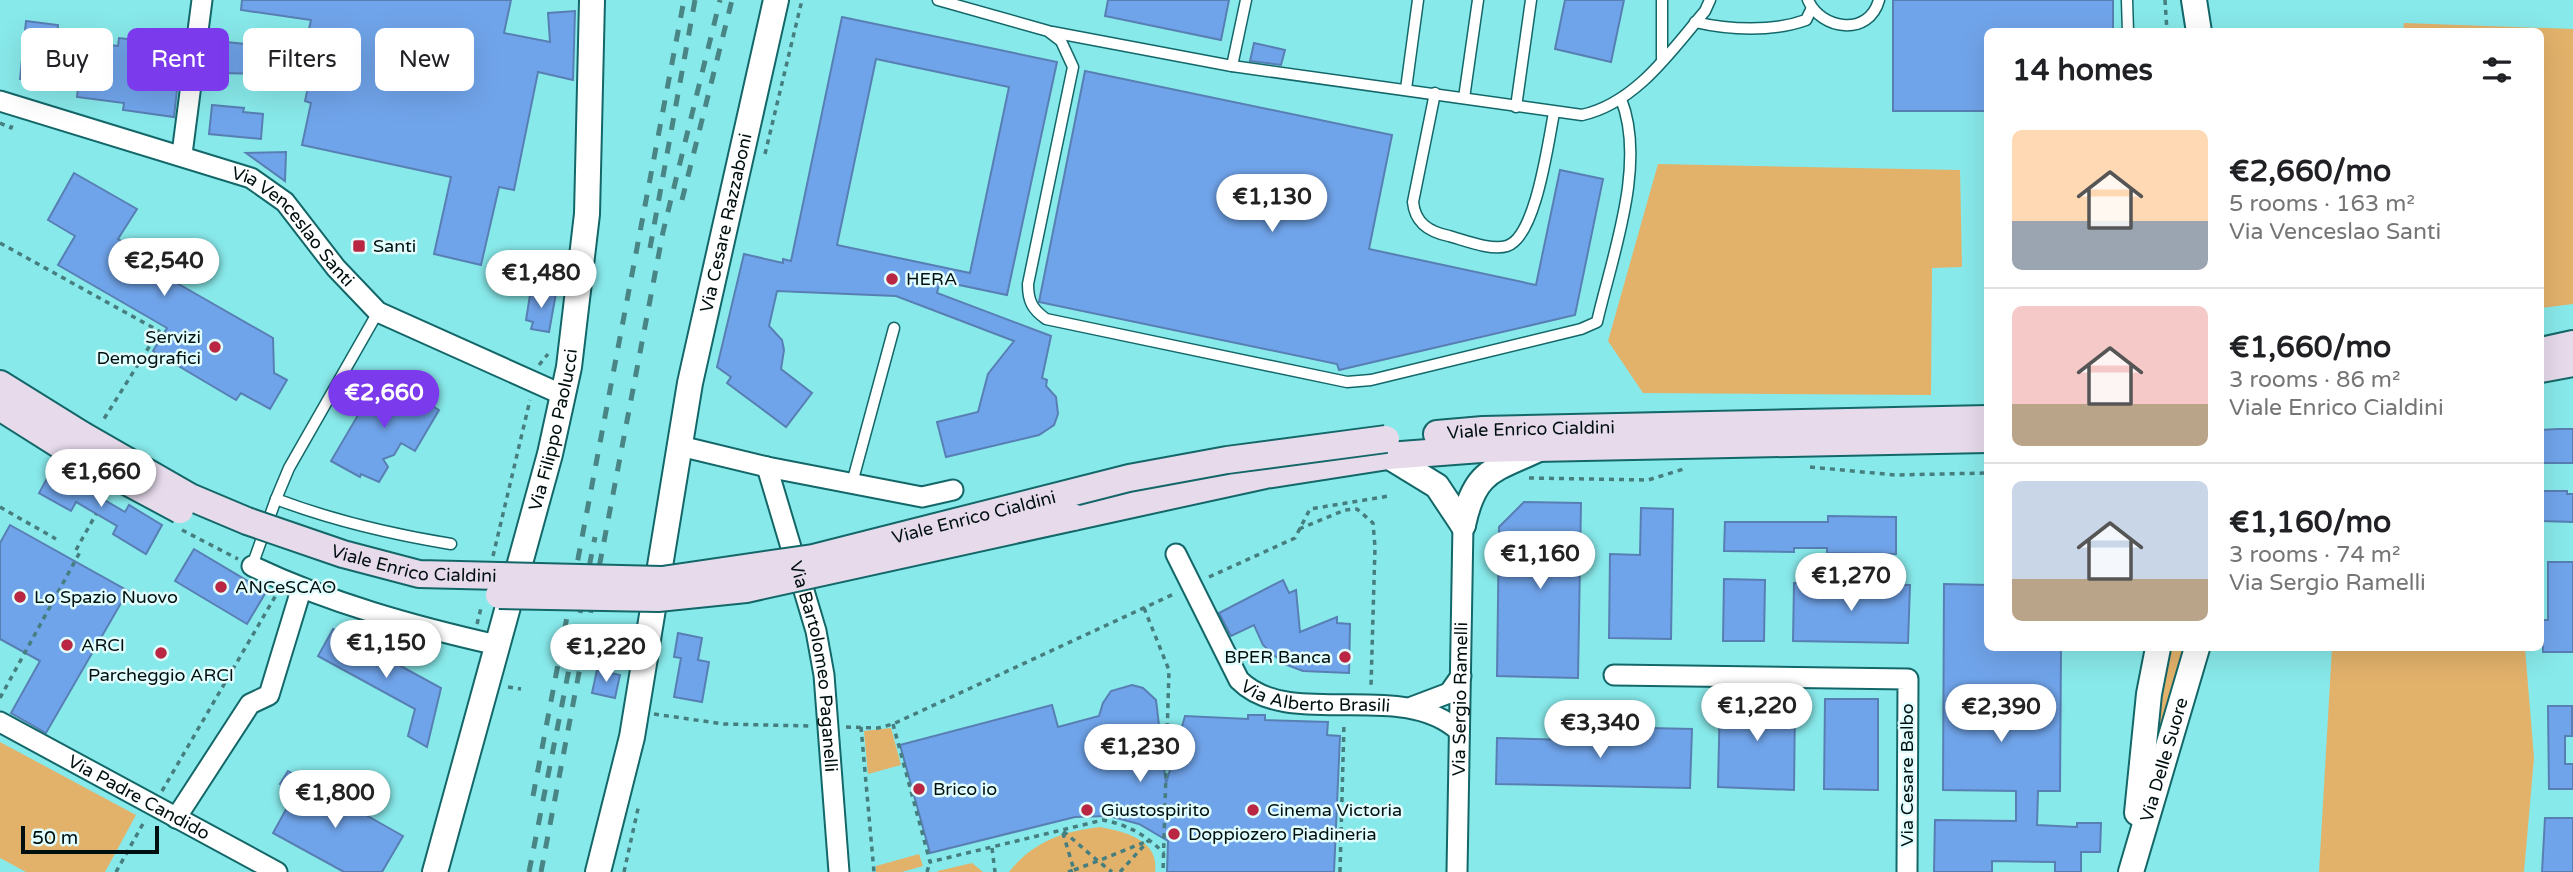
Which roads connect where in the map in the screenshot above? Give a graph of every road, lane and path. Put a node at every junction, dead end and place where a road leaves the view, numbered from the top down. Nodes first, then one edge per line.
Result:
1 (202, 0) edge
2 (592, 0) edge
3 (776, 0) edge
4 (938, 0) edge
5 (1246, 0) edge
6 (1418, 0) edge
7 (1478, 0) edge
8 (1531, 0) edge
9 (1662, 0) edge
10 (1710, 0) edge
11 (1878, 0) edge
12 (2127, 0) edge
13 (2165, 0) edge
14 (2194, 0) edge
15 (1810, 4) edge
16 (1695, 22) junction
17 (2128, 28) edge
18 (2167, 28) edge
19 (2198, 28) edge
20 (1048, 31) junction
21 (1662, 61) junction
22 (1232, 66) junction
23 (1406, 89) junction
24 (1435, 93) junction
25 (1464, 98) junction
26 (1621, 99) junction
27 (0, 101) edge
28 (1516, 107) junction
29 (1554, 113) junction
30 (182, 154) junction
31 (0, 243) edge
32 (378, 312) junction
33 (894, 328) dead end
34 (2573, 344) edge
35 (2544, 350) edge
36 (548, 353) dead end
37 (2573, 363) edge
38 (2544, 368) edge
39 (535, 381) junction
40 (0, 384) edge
41 (563, 395) junction
42 (0, 407) edge
43 (1984, 419) edge
44 (84, 436) junction
45 (1984, 439) edge
46 (680, 446) junction
47 (1542, 447) junction
48 (1387, 448) junction
49 (1694, 466) dead end
50 (767, 467) junction
51 (1798, 467) dead end
52 (1984, 473) edge
53 (1518, 478) dead end
54 (852, 483) junction
55 (953, 490) dead end
56 (1389, 496) dead end
57 (276, 499) junction
58 (0, 507) edge
59 (96, 514) dead end
60 (1463, 525) junction
61 (1300, 529) junction
62 (56, 539) dead end
63 (451, 544) dead end
64 (1175, 554) dead end
65 (493, 556) dead end
66 (252, 566) joint
67 (1192, 585) junction
68 (293, 586) junction
69 (484, 597) dead end
70 (1144, 608) junction
71 (485, 642) junction
72 (2157, 651) edge
73 (2196, 651) edge
74 (1614, 675) dead end
75 (1461, 677) junction
76 (0, 698) edge
77 (1370, 705) junction
78 (1412, 707) junction
79 (636, 711) junction
80 (1350, 721) dead end
81 (0, 722) edge
82 (892, 724) junction
83 (829, 727) junction
84 (861, 727) junction
85 (1460, 731) junction
86 (154, 806) junction
87 (176, 818) junction
88 (1062, 830) junction
89 (1150, 840) junction
90 (992, 848) junction
91 (1164, 853) junction
92 (1098, 861) junction
93 (930, 862) junction
94 (997, 871) edge
95 (1074, 871) edge
96 (116, 872) edge
97 (277, 872) edge
98 (435, 872) edge
99 (598, 872) edge
100 (839, 872) edge
101 (874, 872) edge
102 (927, 872) edge
103 (1068, 872) edge
104 (1112, 872) edge
105 (1120, 872) edge
106 (1163, 872) edge
107 (1340, 872) edge
108 (1457, 872) edge
109 (1907, 872) edge
110 (2131, 872) edge

1 - 30 street
2 - 41 street, Via Filippo Paolucci
3 - 46 street, Via Cesare Razzaboni
4 - 20 lane
5 - 22 lane
6 - 23 lane
7 - 25 lane
8 - 28 lane
9 - 21 lane
10 - 16 lane
11 - 15 lane
12 - 17 lane
13 - 18 path
14 - 19 street
15 - 16 lane
16 - 21 lane
20 - 22 lane
20 - 26 lane
21 - 26 lane
22 - 23 lane
23 - 24 lane
24 - 25 lane
24 - 29 lane
25 - 28 lane
26 - 29 lane
27 - 30 street, Via Venceslao Santi
28 - 29 lane
30 - 32 street, Via Venceslao Santi
31 - 44 path
32 - 39 street, Via Venceslao Santi
32 - 57 lane
33 - 54 lane
34 - 35 main road
36 - 39 path
37 - 38 main road
39 - 41 street, Via Venceslao Santi
39 - 65 path
40 - 44 main road, Viale Enrico Cialdini
41 - 71 street, Via Filippo Paolucci
42 - 44 main road, Viale Enrico Cialdini
43 - 48 main road, Viale Enrico Cialdini
44 - 48 main road, Viale Enrico Cialdini, bridge
45 - 47 main road, Viale Enrico Cialdini
46 - 50 street
46 - 79 street, Via Cesare Razzaboni
47 - 48 main road, Viale Enrico Cialdini
47 - 60 street
48 - 60 street
49 - 53 path
50 - 54 street
50 - 83 street, Via Bartolomeo Paganelli
51 - 52 path
54 - 55 street
56 - 61 path
57 - 63 lane
57 - 66 lane
58 - 62 path
59 - 76 path
60 - 75 street, Via Sergio Ramelli
61 - 67 path
61 - 77 path
64 - 67 street, Via Alberto Brasili
66 - 68 street
67 - 70 path
67 - 77 street, Via Alberto Brasili
68 - 71 street
68 - 86 path
68 - 87 street
69 - 71 path
70 - 82 path
70 - 91 path
71 - 98 street, Via Filippo Paolucci
72 - 110 street, Via Delle Suore
73 - 110 street, Via Delle Suore
74 - 109 street, Via Cesare Balbo
75 - 78 street, Via Alberto Brasili
75 - 85 street, Via Sergio Ramelli
77 - 78 street, Via Alberto Brasili
78 - 85 street, Via Alberto Brasili
79 - 83 path
79 - 99 street, Via Cesare Razzaboni
80 - 107 path
81 - 86 street, Via Padre Candido
82 - 84 path
82 - 93 path
83 - 84 path
83 - 100 street, Via Bartolomeo Paganelli
84 - 101 path
85 - 108 street, Via Sergio Ramelli
86 - 87 street, Via Padre Candido
86 - 96 path
87 - 97 street, Via Padre Candido
88 - 89 path
88 - 90 path
88 - 92 path
88 - 95 path
89 - 91 path
89 - 92 path
89 - 105 path
90 - 93 path
90 - 94 path
91 - 106 path
92 - 95 path
92 - 104 path
93 - 102 path
95 - 103 path

